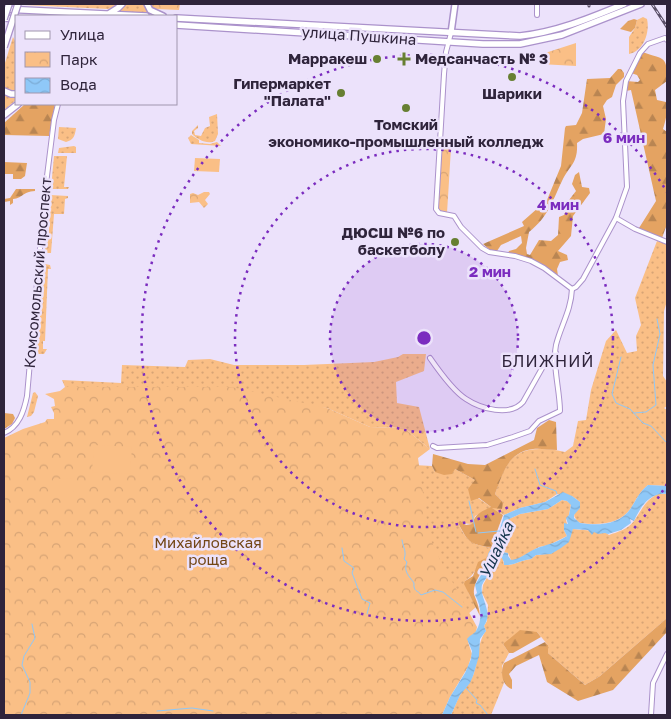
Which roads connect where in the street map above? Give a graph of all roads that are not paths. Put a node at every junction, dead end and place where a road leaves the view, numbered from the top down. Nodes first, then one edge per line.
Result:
1 (9, 4) edge
2 (18, 4) edge
3 (122, 4) edge
4 (148, 4) edge
5 (455, 4) edge
6 (537, 4) edge
7 (641, 4) edge
8 (625, 6) edge
9 (4, 9) edge
10 (107, 14) junction
11 (126, 15) edge
12 (161, 15) edge
13 (537, 15) dead end
14 (178, 18) edge
15 (4, 19) edge
16 (178, 25) edge
17 (451, 34) junction
18 (666, 39) edge
19 (449, 42) junction
20 (4, 47) edge
21 (17, 105) edge
22 (58, 105) edge
23 (4, 115) edge
24 (616, 218) junction
25 (667, 242) edge
26 (572, 289) junction
27 (556, 352) junction
28 (430, 358) dead end
29 (4, 434) edge
30 (433, 446) dead end
31 (667, 654) edge
32 (651, 715) edge

1 - 15 main road, bridge
2 - 20 main road, bridge
3 - 10 main road
4 - 12 street
5 - 17 street
6 - 13 street
7 - 8 main road
8 - 17 main road, улица Пушкина
8 - 19 main road, улица Пушкина
9 - 10 main road
10 - 11 main road
14 - 17 main road, улица Пушкина
16 - 19 main road, улица Пушкина
17 - 19 street
18 - 24 street
19 - 26 street
21 - 23 main road
22 - 29 street, Комсомольский проспект
24 - 25 street
24 - 26 street
26 - 27 street
27 - 28 street
27 - 30 street
31 - 32 street

